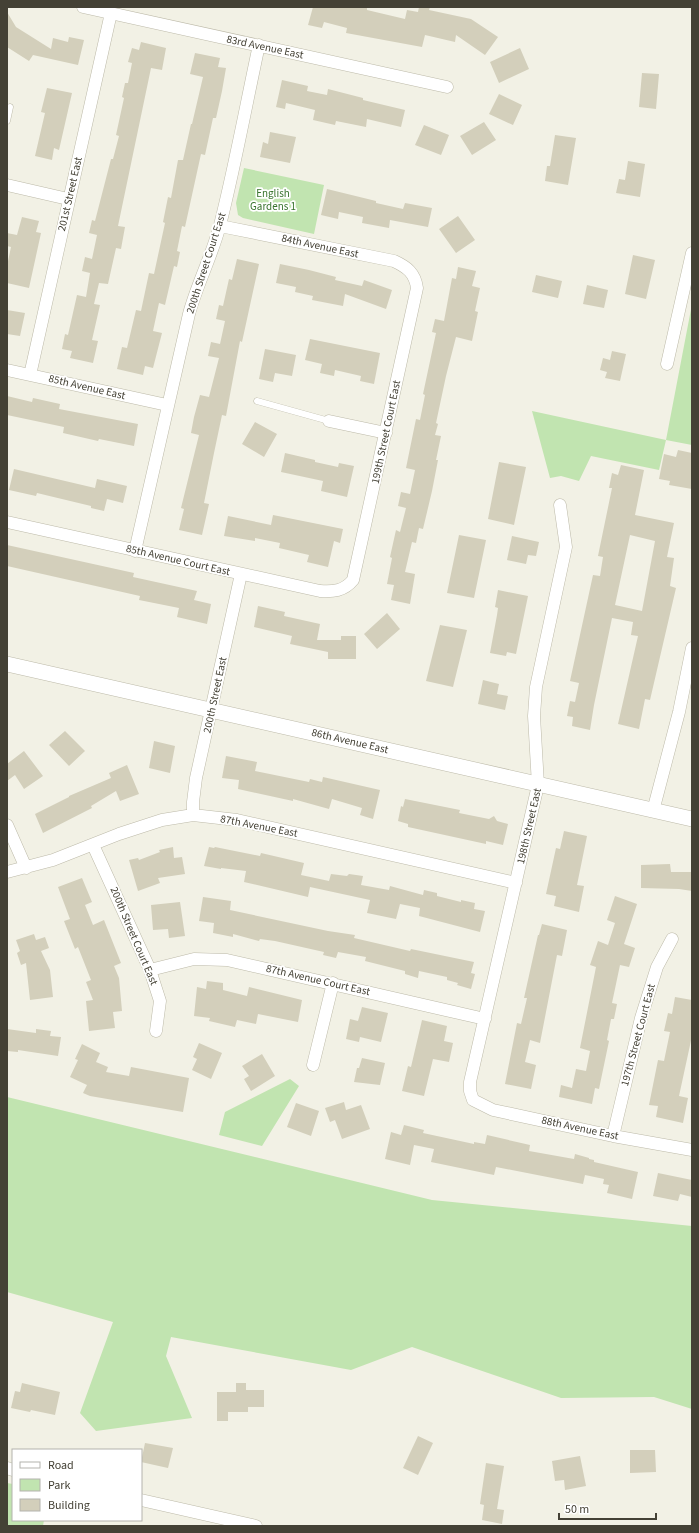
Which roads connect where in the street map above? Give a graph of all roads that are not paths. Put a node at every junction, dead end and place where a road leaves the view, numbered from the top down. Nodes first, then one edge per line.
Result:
1 (83, 7) edge
2 (111, 13) junction
3 (259, 46) junction
4 (447, 87) dead end
5 (10, 107) dead end
6 (7, 121) edge
7 (7, 185) edge
8 (68, 199) junction
9 (220, 226) junction
10 (692, 253) edge
11 (414, 276) joint
12 (667, 364) dead end
13 (7, 370) edge
14 (30, 375) junction
15 (257, 401) dead end
16 (167, 405) junction
17 (329, 421) joint
18 (386, 433) junction
19 (560, 506) dead end
20 (7, 522) edge
21 (135, 551) junction
22 (240, 574) junction
23 (348, 586) joint
24 (692, 648) edge
25 (7, 664) edge
26 (687, 694) edge
27 (212, 710) junction
28 (538, 785) junction
29 (653, 811) junction
30 (193, 815) junction
31 (692, 819) edge
32 (7, 825) edge
33 (93, 845) junction
34 (26, 868) junction
35 (7, 872) edge
36 (516, 883) junction
37 (672, 939) dead end
38 (150, 970) junction
39 (333, 983) junction
40 (485, 1019) junction
41 (156, 1031) dead end
42 (313, 1065) dead end
43 (472, 1097) joint
44 (613, 1136) junction
45 (692, 1150) edge
46 (142, 1500) edge
47 (256, 1526) edge

1 - 2 street, 83rd Avenue East
2 - 3 street, 83rd Avenue East
2 - 8 street, 201st Street East
3 - 4 street, 83rd Avenue East
3 - 9 street, 200th Street Court East
5 - 6 lane
7 - 8 street
8 - 14 street, 201st Street East
9 - 11 street, 84th Avenue East
9 - 16 street, 200th Street Court East
10 - 12 street
11 - 18 street, 199th Street Court East
13 - 14 street, 85th Avenue East
14 - 16 street, 85th Avenue East
15 - 17 lane
16 - 21 street, 200th Street Court East
17 - 18 street
18 - 23 street, 199th Street Court East
19 - 28 street, 198th Street East
20 - 21 street, 85th Avenue Court East
21 - 22 street, 85th Avenue Court East
22 - 23 street, 85th Avenue Court East
22 - 27 street, 200th Street East
24 - 26 street
25 - 27 street, 86th Avenue East
26 - 29 street
27 - 28 street, 86th Avenue East
27 - 30 street, 200th Street East
28 - 29 street, 86th Avenue East
28 - 36 street, 198th Street East
29 - 31 street, 86th Avenue East
30 - 33 street, 87th Avenue East
30 - 36 street, 87th Avenue East
32 - 34 street
33 - 34 street, 87th Avenue East
33 - 38 street, 200th Street Court East
34 - 35 street, 87th Avenue East
36 - 40 street, 198th Street East
37 - 44 street, 197th Street Court East
38 - 39 street, 87th Avenue Court East
38 - 41 street, 200th Street Court East
39 - 40 street, 87th Avenue Court East
39 - 42 street
40 - 43 street, 198th Street East
43 - 44 street, 88th Avenue East
44 - 45 street, 88th Avenue East
46 - 47 street

